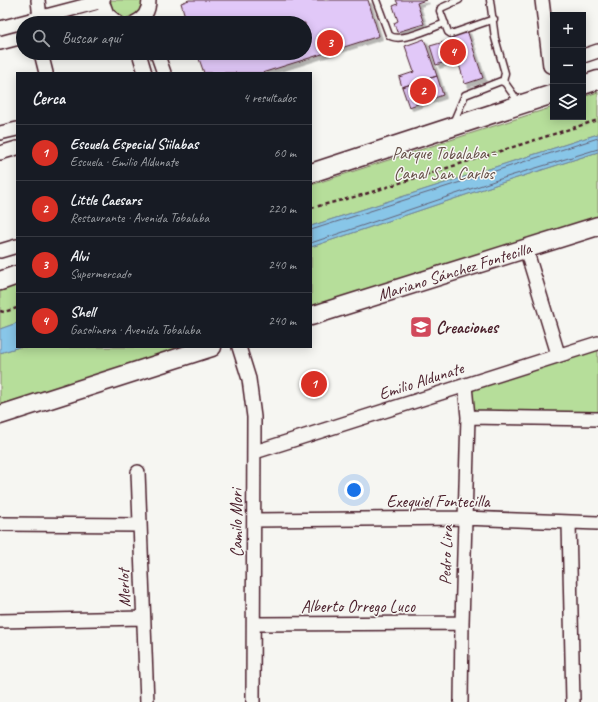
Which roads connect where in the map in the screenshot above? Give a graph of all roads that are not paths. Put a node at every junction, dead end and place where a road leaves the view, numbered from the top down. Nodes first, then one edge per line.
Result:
1 (38, 0) edge
2 (103, 0) edge
3 (149, 0) edge
4 (376, 0) edge
5 (459, 0) edge
6 (490, 0) edge
7 (542, 0) edge
8 (106, 14) junction
9 (40, 16) edge
10 (55, 16) edge
11 (99, 16) edge
12 (109, 16) edge
13 (144, 16) edge
14 (494, 19) junction
15 (445, 23) junction
16 (16, 25) edge
17 (0, 28) edge
18 (16, 39) edge
19 (0, 43) edge
20 (598, 52) edge
21 (550, 53) edge
22 (586, 55) edge
23 (43, 60) edge
24 (141, 60) edge
25 (159, 60) edge
26 (46, 72) edge
27 (145, 72) edge
28 (164, 72) edge
29 (598, 80) edge
30 (503, 82) junction
31 (586, 83) edge
32 (550, 95) edge
33 (520, 105) junction
34 (451, 128) junction
35 (16, 129) edge
36 (0, 132) edge
37 (16, 148) edge
38 (0, 153) edge
39 (312, 173) edge
40 (598, 226) edge
41 (16, 246) edge
42 (526, 249) junction
43 (0, 251) edge
44 (16, 275) edge
45 (0, 281) edge
46 (312, 316) edge
47 (598, 343) edge
48 (209, 348) edge
49 (239, 348) edge
50 (558, 354) junction
51 (465, 386) junction
52 (0, 415) edge
53 (468, 417) junction
54 (598, 419) edge
55 (255, 452) junction
56 (138, 472) dead end
57 (465, 518) junction
58 (254, 520) junction
59 (569, 523) junction
60 (598, 523) edge
61 (0, 524) edge
62 (139, 525) junction
63 (143, 618) junction
64 (0, 621) edge
65 (462, 623) junction
66 (254, 624) junction
67 (147, 702) edge
68 (253, 702) edge
69 (461, 702) edge
70 (573, 702) edge

1 - 9 street
2 - 8 street
2 - 10 street
3 - 13 street
4 - 15 lane
5 - 15 lane
6 - 14 lane
7 - 21 street
8 - 11 street
8 - 12 street
14 - 15 lane
14 - 30 lane
16 - 17 street
18 - 19 street
20 - 22 street
23 - 26 street
24 - 27 street
25 - 28 street
29 - 31 street
30 - 33 lane
30 - 34 lane
32 - 33 street
33 - 34 street
34 - 39 street
35 - 36 street
37 - 38 street
40 - 42 street, Mariano Sánchez Fontecilla
41 - 43 street
42 - 46 street, Mariano Sánchez Fontecilla
42 - 50 street
44 - 45 street
47 - 50 street, Emilio Aldunate
48 - 52 street
49 - 55 street, Camilo Mori
50 - 51 street, Emilio Aldunate
51 - 53 street, Pedro Lira
51 - 55 street, Emilio Aldunate
53 - 54 street
53 - 57 street, Pedro Lira
55 - 58 street, Camilo Mori
56 - 62 street, Merlot
57 - 58 street, Exequiel Fontecilla
57 - 59 street, Exequiel Fontecilla
57 - 65 street, Pedro Lira
58 - 66 street, Camilo Mori
59 - 60 street, Exequiel Fontecilla
59 - 70 street
61 - 62 street
62 - 63 street, Merlot
63 - 64 street
63 - 67 street, Merlot
65 - 66 street, Alberto Orrego Luco
65 - 69 street, Pedro Lira
66 - 68 street, Camilo Mori

